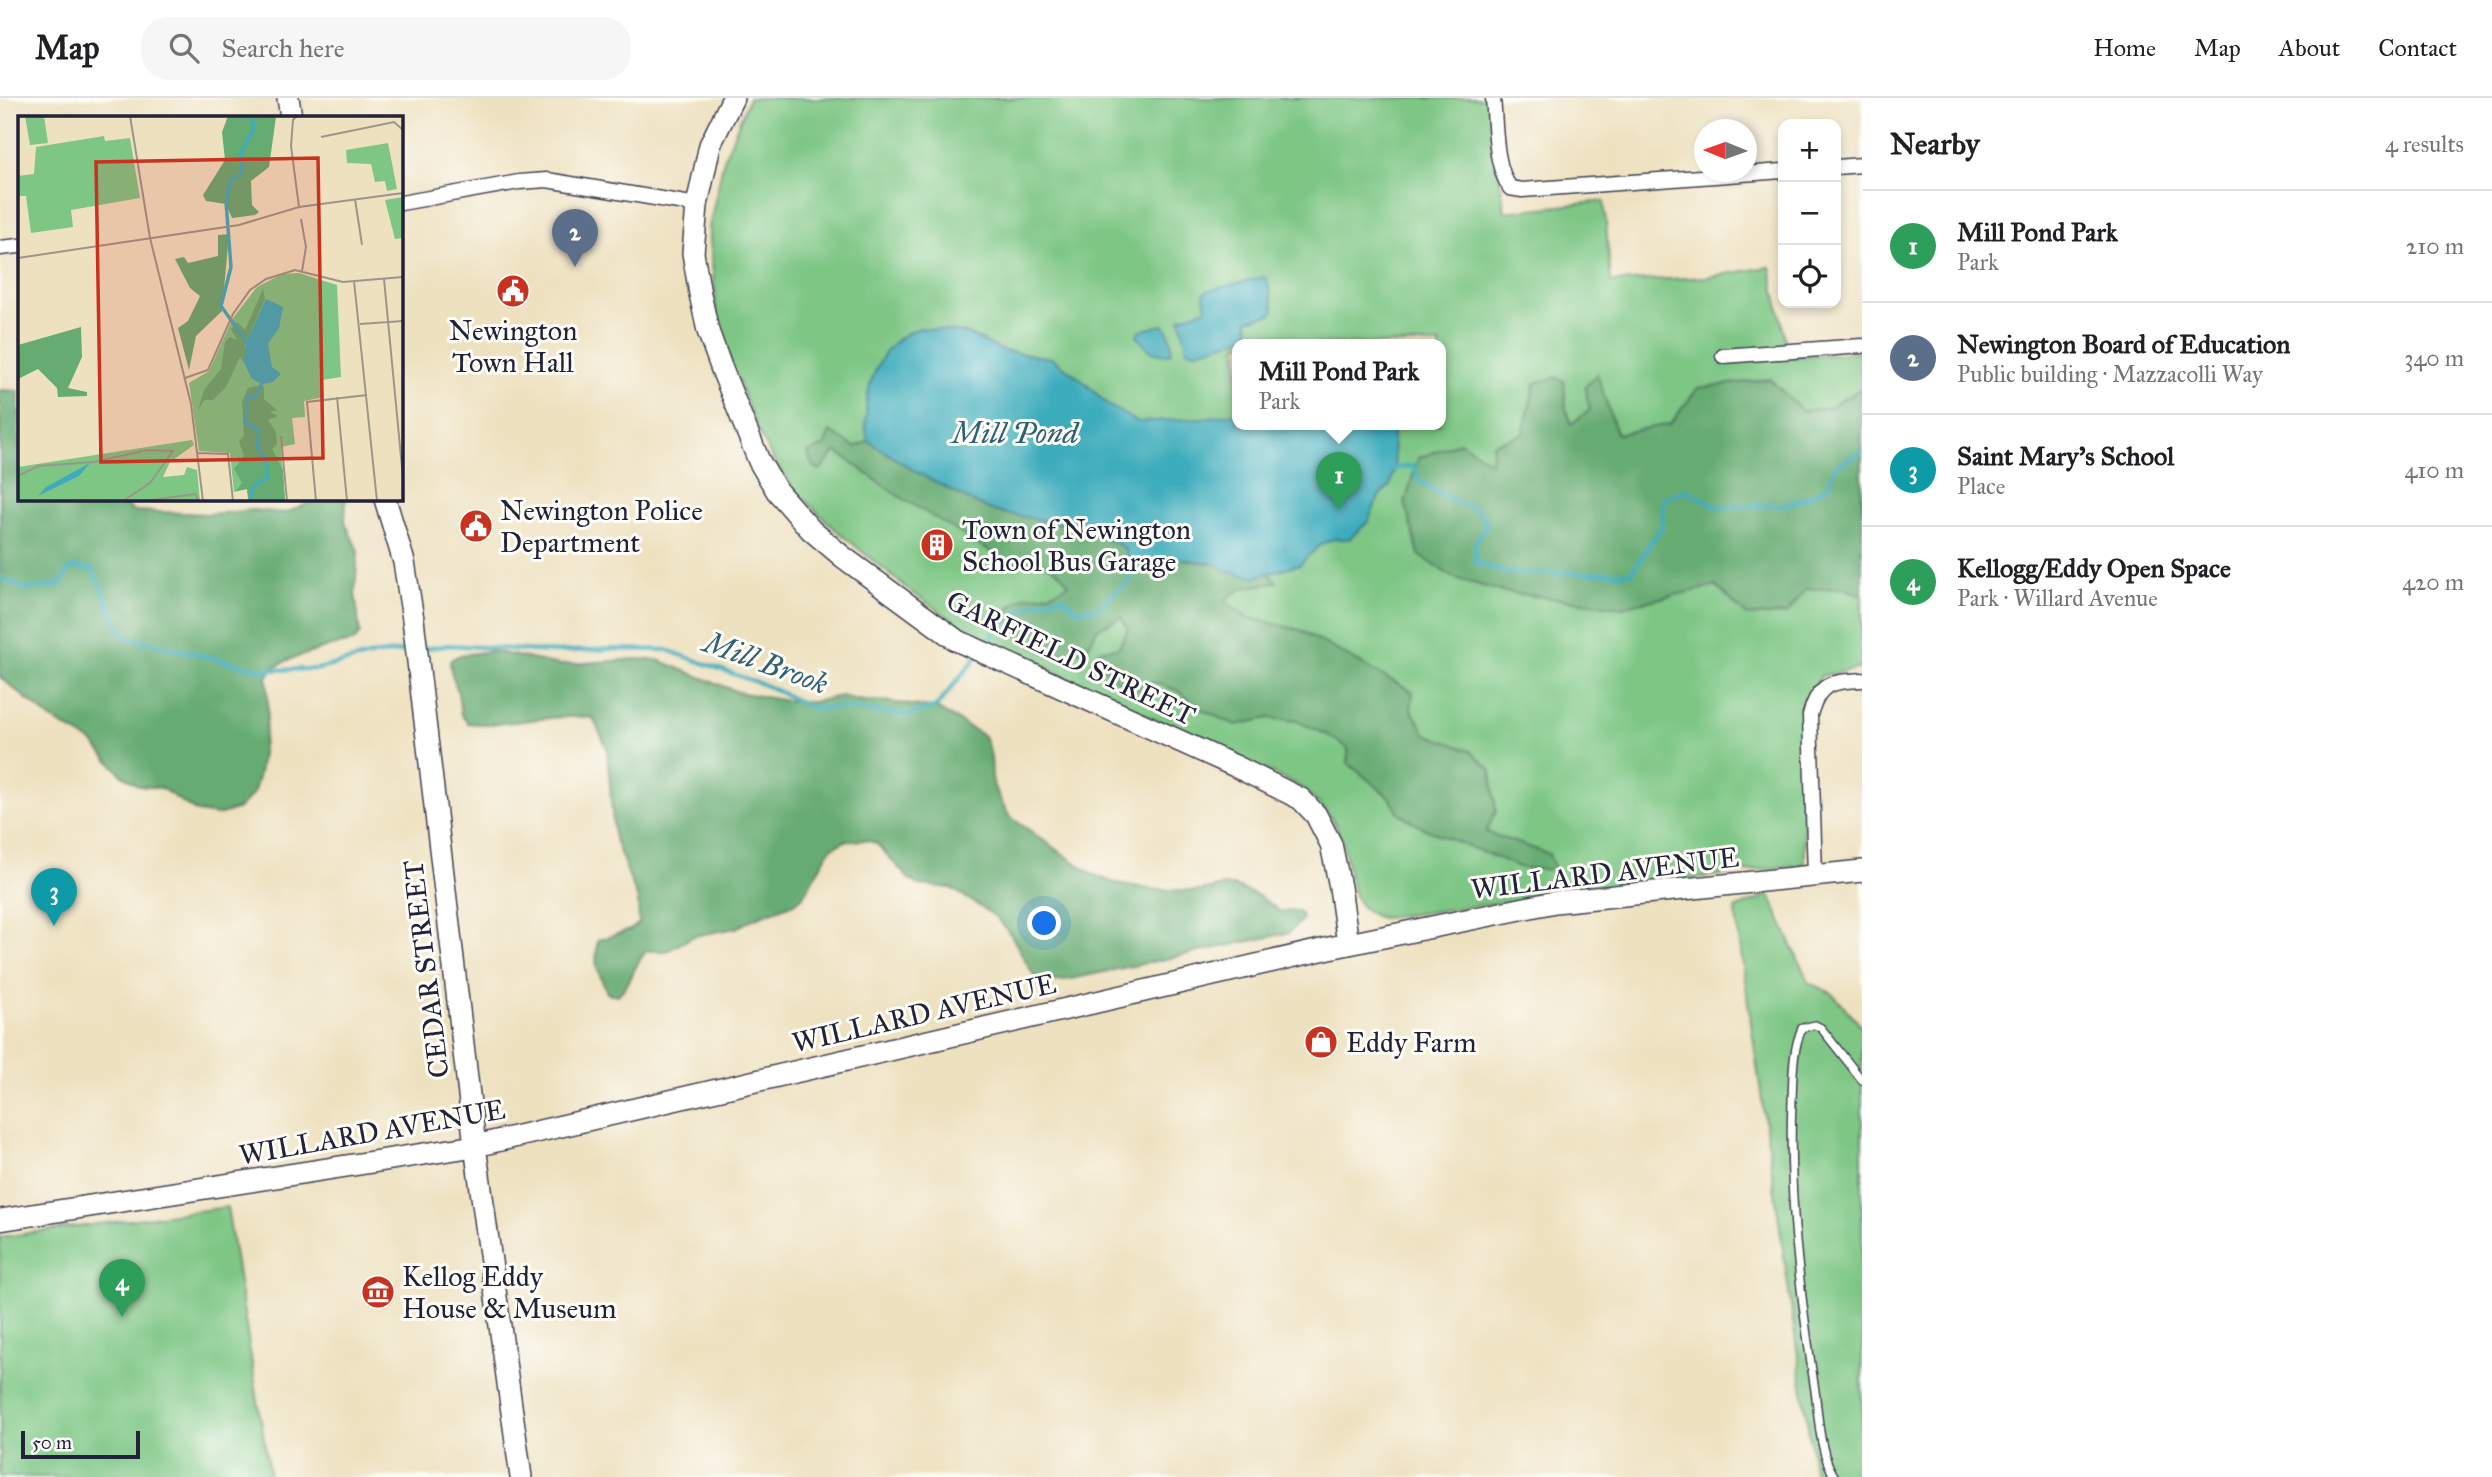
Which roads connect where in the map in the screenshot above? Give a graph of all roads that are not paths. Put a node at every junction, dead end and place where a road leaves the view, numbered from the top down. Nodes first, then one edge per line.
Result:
1 (288, 98) edge
2 (733, 98) edge
3 (1493, 98) edge
4 (291, 116) edge
5 (1862, 165) edge
6 (1841, 167) edge
7 (1778, 171) edge
8 (402, 203) edge
9 (697, 205) junction
10 (18, 246) edge
11 (0, 248) edge
12 (1862, 346) edge
13 (1723, 356) dead end
14 (385, 500) edge
15 (1862, 680) edge
16 (1862, 871) edge
17 (1815, 875) junction
18 (1348, 944) junction
19 (1862, 1080) edge
20 (475, 1146) junction
21 (0, 1220) edge
22 (521, 1477) edge
23 (1835, 1477) edge

1 - 4 main road
2 - 9 main road, GARFIELD STREET
3 - 7 street
5 - 6 street
8 - 9 street
9 - 18 main road, GARFIELD STREET
10 - 11 street
12 - 13 street
14 - 20 main road, CEDAR STREET
15 - 17 street
16 - 17 main road, WILLARD AVENUE
17 - 18 main road, WILLARD AVENUE
18 - 20 main road, WILLARD AVENUE
19 - 23 lane
20 - 21 main road, WILLARD AVENUE
20 - 22 main road, CEDAR STREET

